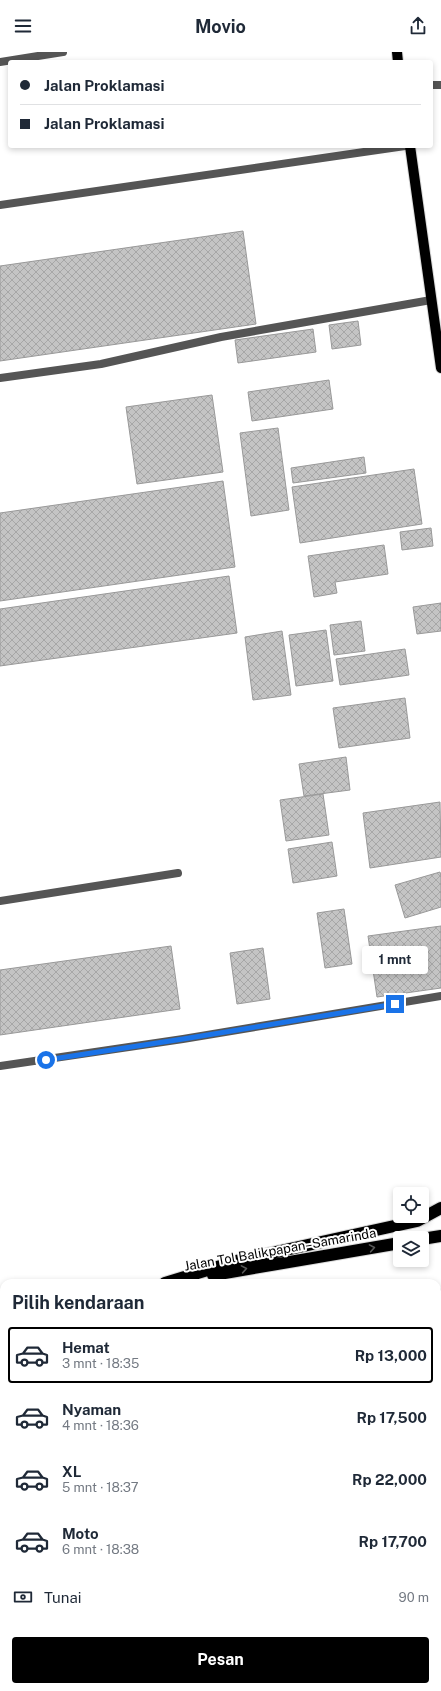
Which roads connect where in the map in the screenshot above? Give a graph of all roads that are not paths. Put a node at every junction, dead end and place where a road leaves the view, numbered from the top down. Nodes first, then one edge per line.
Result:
1 (63, 52) edge
2 (13, 60) edge
3 (391, 148) edge
4 (410, 148) edge
5 (0, 205) edge
6 (431, 300) junction
7 (441, 368) edge
8 (0, 378) edge
9 (178, 873) dead end
10 (0, 901) edge
11 (441, 996) edge
12 (0, 1066) edge
13 (441, 1208) edge
14 (441, 1236) edge
15 (429, 1238) edge
16 (393, 1244) edge
17 (178, 1279) edge
18 (188, 1279) edge

1 - 2 street
3 - 5 street
4 - 6 main road
6 - 7 main road
6 - 8 street
9 - 10 street
11 - 12 street
13 - 17 highway
14 - 15 highway
18 -> 16 highway, Jalan Tol Balikpapan–Samarinda

